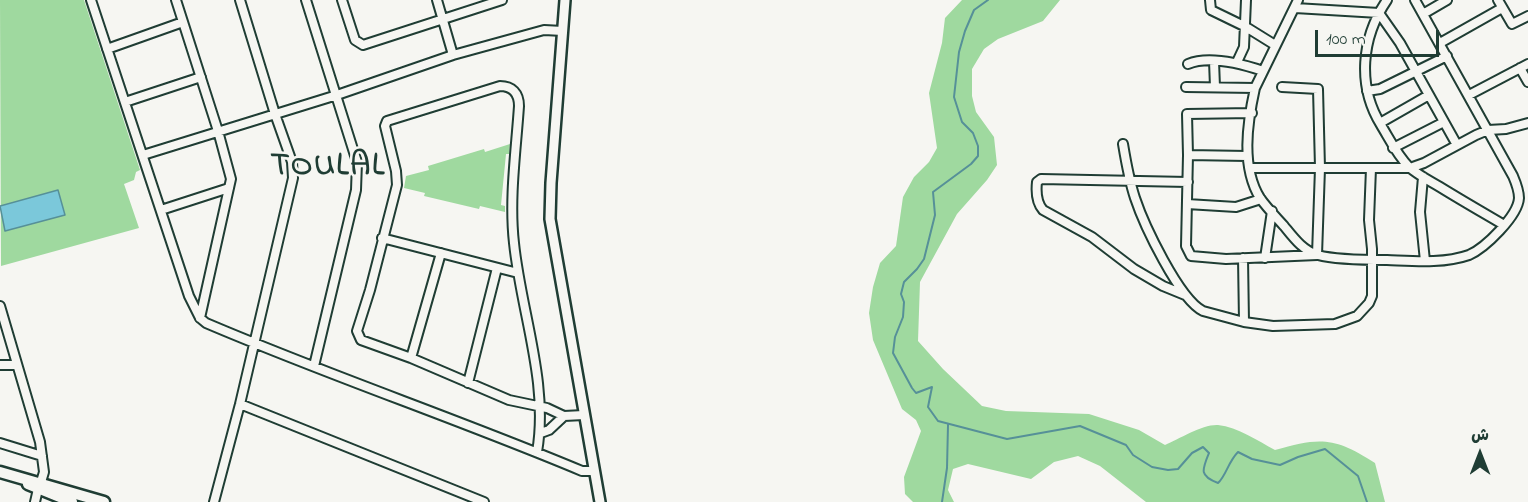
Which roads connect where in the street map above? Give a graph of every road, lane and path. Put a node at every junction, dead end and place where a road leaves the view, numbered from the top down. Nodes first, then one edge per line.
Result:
1 (91, 0) edge
2 (176, 0) edge
3 (240, 0) edge
4 (306, 0) edge
5 (342, 0) edge
6 (437, 0) edge
7 (502, 0) edge
8 (565, 0) edge
9 (1210, 0) edge
10 (1246, 0) edge
11 (1387, 0) edge
12 (1415, 0) edge
13 (1447, 0) edge
14 (1498, 0) edge
15 (1296, 4) edge
16 (1502, 8) junction
17 (1379, 13) junction
18 (1423, 14) junction
19 (1528, 16) edge
20 (442, 19) junction
21 (183, 22) junction
22 (1246, 27) junction
23 (563, 31) junction
24 (1440, 43) junction
25 (1275, 45) junction
26 (107, 49) junction
27 (453, 55) junction
28 (1447, 56) junction
29 (1214, 61) junction
30 (1237, 62) junction
31 (1188, 64) dead end
32 (1524, 66) edge
33 (1263, 71) junction
34 (1416, 72) junction
35 (201, 77) junction
36 (1528, 82) edge
37 (1186, 87) dead end
38 (1215, 87) junction
39 (1282, 87) dead end
40 (1255, 88) junction
41 (1367, 91) junction
42 (337, 95) junction
43 (1429, 95) junction
44 (1469, 95) junction
45 (125, 102) junction
46 (1252, 113) junction
47 (275, 114) junction
48 (1444, 122) junction
49 (1380, 123) junction
50 (1528, 123) edge
51 (1488, 130) junction
52 (218, 131) junction
53 (1123, 144) dead end
54 (1457, 145) junction
55 (1394, 148) junction
56 (143, 155) junction
57 (1188, 155) junction
58 (1247, 156) junction
59 (1250, 168) junction
60 (1320, 168) junction
61 (1371, 168) junction
62 (1410, 168) junction
63 (1423, 177) junction
64 (1130, 181) junction
65 (1188, 182) junction
66 (229, 188) junction
67 (1262, 200) junction
68 (1187, 204) junction
69 (161, 210) junction
70 (1272, 211) junction
71 (1504, 225) junction
72 (382, 238) junction
73 (441, 254) junction
74 (1317, 255) junction
75 (1243, 258) junction
76 (1265, 258) junction
77 (1372, 260) junction
78 (1425, 261) junction
79 (497, 268) junction
80 (518, 273) junction
81 (1185, 295) junction
82 (0, 306) edge
83 (200, 318) junction
84 (1244, 322) junction
85 (255, 344) junction
86 (411, 358) junction
87 (0, 365) edge
88 (16, 365) junction
89 (314, 366) junction
90 (468, 382) junction
91 (240, 404) junction
92 (539, 406) junction
93 (584, 415) junction
94 (564, 416) junction
95 (541, 433) junction
96 (0, 443) edge
97 (537, 452) junction
98 (42, 456) junction
99 (594, 471) junction
100 (0, 472) edge
101 (39, 486) junction
102 (598, 499) edge
103 (35, 502) edge
104 (72, 502) edge
105 (104, 502) edge
106 (214, 502) edge
107 (484, 502) edge

1 - 26 street
2 - 21 street
3 - 47 street
4 - 42 street
5 - 20 street
6 - 20 street
7 - 20 street
8 - 23 street
9 - 22 street
10 - 22 street
11 - 17 street
12 - 18 street
13 - 18 street
14 - 16 street
15 - 17 street
15 - 25 street
16 - 19 street
16 - 24 street
17 - 34 street
17 - 41 street
18 - 24 street
20 - 27 street
21 - 26 street
21 - 35 street
22 - 25 street
22 - 30 street
23 - 27 street
23 - 93 street
24 - 28 street
25 - 33 street
26 - 45 street
27 - 42 street
28 - 34 street
28 - 44 street
29 - 30 street
29 - 31 street
29 - 38 street
30 - 33 street
32 - 36 street
32 - 44 street
33 - 40 street
34 - 41 street
34 - 43 street
35 - 45 street
35 - 52 street
37 - 38 street
38 - 40 street
39 - 60 street
40 - 46 street
41 - 49 street
42 - 47 street
42 - 89 street
43 - 48 street
43 - 49 street
44 - 51 street
45 - 56 street
46 - 57 street
46 - 58 street
47 - 52 street
47 - 85 street
48 - 54 street
48 - 55 street
49 - 55 street
50 - 51 street
51 - 54 street
51 - 71 street
52 - 56 street
52 - 66 street
53 - 64 street
54 - 62 street
55 - 62 street
56 - 69 street
57 - 58 street
57 - 65 street
58 - 59 street
59 - 60 street
59 - 67 street
60 - 61 street
60 - 74 street
61 - 62 street
61 - 77 street
62 - 63 street
63 - 71 street
63 - 78 street
64 - 65 street
64 - 81 street
64 - 81 street
65 - 68 street
66 - 69 street
66 - 83 street
67 - 68 street
67 - 70 street
68 - 75 street
69 - 83 street
70 - 74 street
70 - 76 street
71 - 78 street
72 - 73 street
72 - 80 street
72 - 86 street
73 - 79 street
73 - 86 street
74 - 76 street
74 - 77 street
75 - 76 street
75 - 84 street
77 - 78 street
77 - 84 street
79 - 80 street
79 - 90 street
80 - 92 street
81 - 84 street
82 - 88 street
83 - 85 street
85 - 89 street
85 - 91 street
86 - 90 street
87 - 88 street
88 - 98 street
89 - 97 street
90 - 92 street
91 - 106 street
91 - 107 street
92 - 94 street
92 - 95 street
93 - 94 street
93 - 99 street
94 - 95 street
95 - 97 street
96 - 98 street
97 - 99 street
98 - 101 street
99 - 102 street
100 - 101 main road
101 - 103 street
101 - 104 main road
101 - 105 main road

